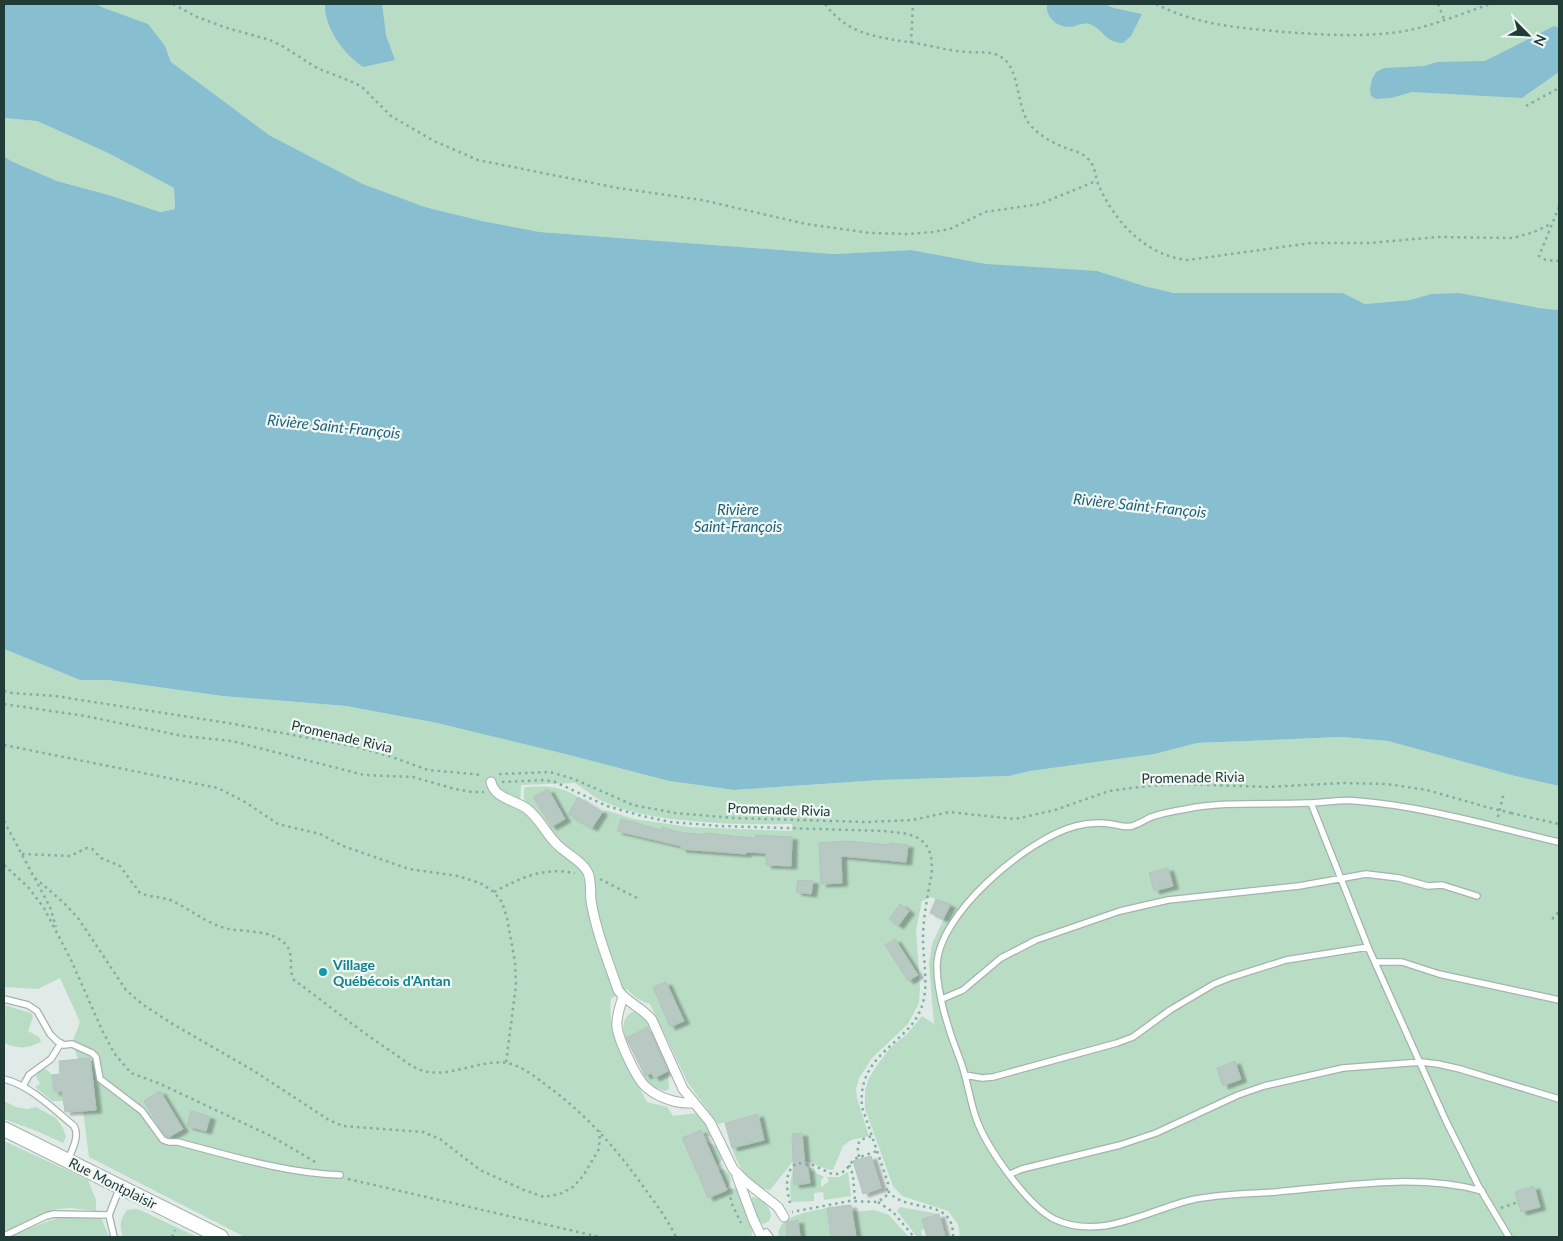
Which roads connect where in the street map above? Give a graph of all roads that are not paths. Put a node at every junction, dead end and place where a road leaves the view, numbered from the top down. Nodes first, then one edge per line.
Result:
1 (490, 780) road end
2 (1311, 803) junction
3 (1559, 842) edge
4 (1341, 878) junction
5 (1476, 896) dead end
6 (1368, 947) junction
7 (1375, 962) junction
8 (623, 997) junction
9 (4, 999) edge
10 (942, 999) junction
11 (1559, 1000) edge
12 (61, 1043) junction
13 (1421, 1062) junction
14 (965, 1075) junction
15 (4, 1079) edge
16 (23, 1086) junction
17 (1559, 1099) edge
18 (693, 1103) junction
19 (4, 1129) edge
20 (68, 1160) junction
21 (736, 1173) junction
22 (1010, 1174) junction
23 (340, 1175) road end
24 (120, 1186) junction
25 (1482, 1191) junction
26 (109, 1215) junction
27 (788, 1215) road end
28 (766, 1235) edge
29 (4, 1236) edge
30 (114, 1237) edge
31 (221, 1237) edge
32 (1509, 1237) edge

1 - 8 street
2 - 3 lane
2 - 4 lane
2 - 10 lane
4 - 5 lane
4 - 6 lane
4 - 10 lane
6 - 7 lane
6 - 14 lane
7 - 11 lane
7 - 13 lane
8 - 18 street
8 - 18 street
9 - 12 lane
10 - 14 lane
12 - 16 lane
12 - 23 lane
13 - 17 lane
13 - 22 lane
13 - 25 lane
14 - 22 lane
15 - 16 lane
16 - 20 lane
18 - 21 street
19 - 20 street, Rue Montplaisir
20 - 24 street, Rue Montplaisir
21 - 27 street
21 - 28 street
22 - 25 lane
24 - 26 lane
24 - 31 street, Rue Montplaisir
25 - 32 lane
26 - 29 lane
26 - 30 lane

